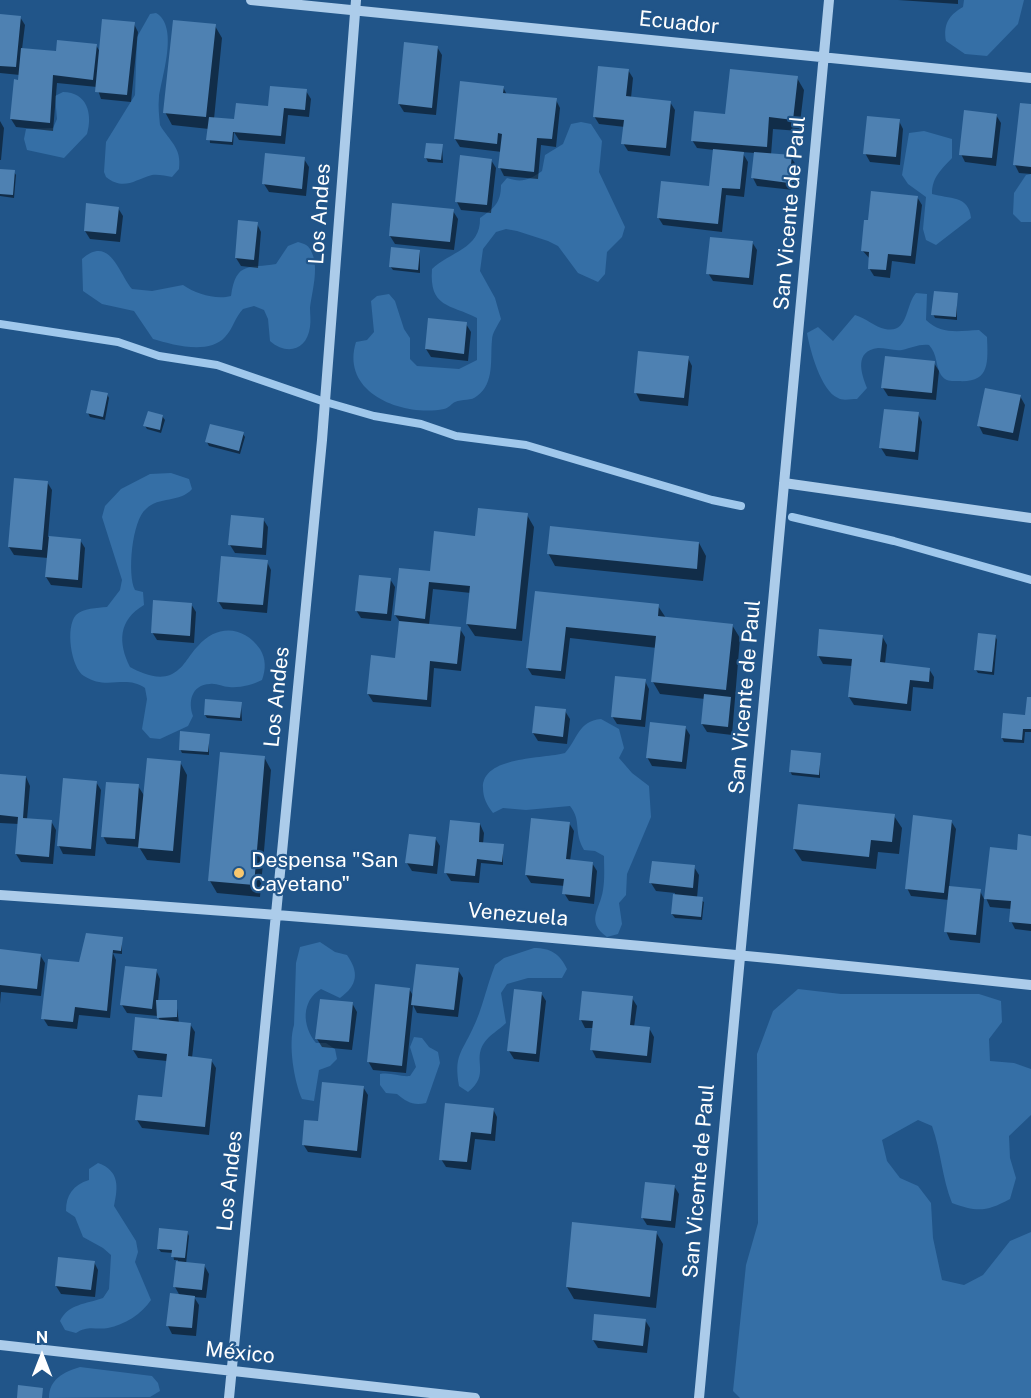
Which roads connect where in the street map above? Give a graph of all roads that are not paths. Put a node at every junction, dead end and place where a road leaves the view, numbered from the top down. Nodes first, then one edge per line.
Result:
1 (251, 0) edge
2 (830, 0) edge
3 (356, 5) edge
4 (824, 57) junction
5 (1031, 78) edge
6 (784, 483) junction
7 (1031, 518) edge
8 (0, 896) edge
9 (275, 913) junction
10 (740, 954) junction
11 (1031, 985) edge
12 (0, 1345) edge
13 (231, 1372) junction
14 (229, 1398) edge
15 (475, 1398) edge
16 (699, 1398) edge

1 - 3 street, Ecuador
2 - 4 street, San Vicente de Paul
3 - 4 street, Ecuador
3 - 9 street, Los Andes
4 - 5 street, Ecuador
4 - 6 street, San Vicente de Paul
6 - 7 street
6 - 10 street, San Vicente de Paul
8 - 9 street, Venezuela
9 - 10 street, Venezuela
9 - 13 street, Los Andes
10 - 11 street, Venezuela
10 - 16 street, San Vicente de Paul
12 - 13 street, México
13 - 14 street, Los Andes
13 - 15 street, México

